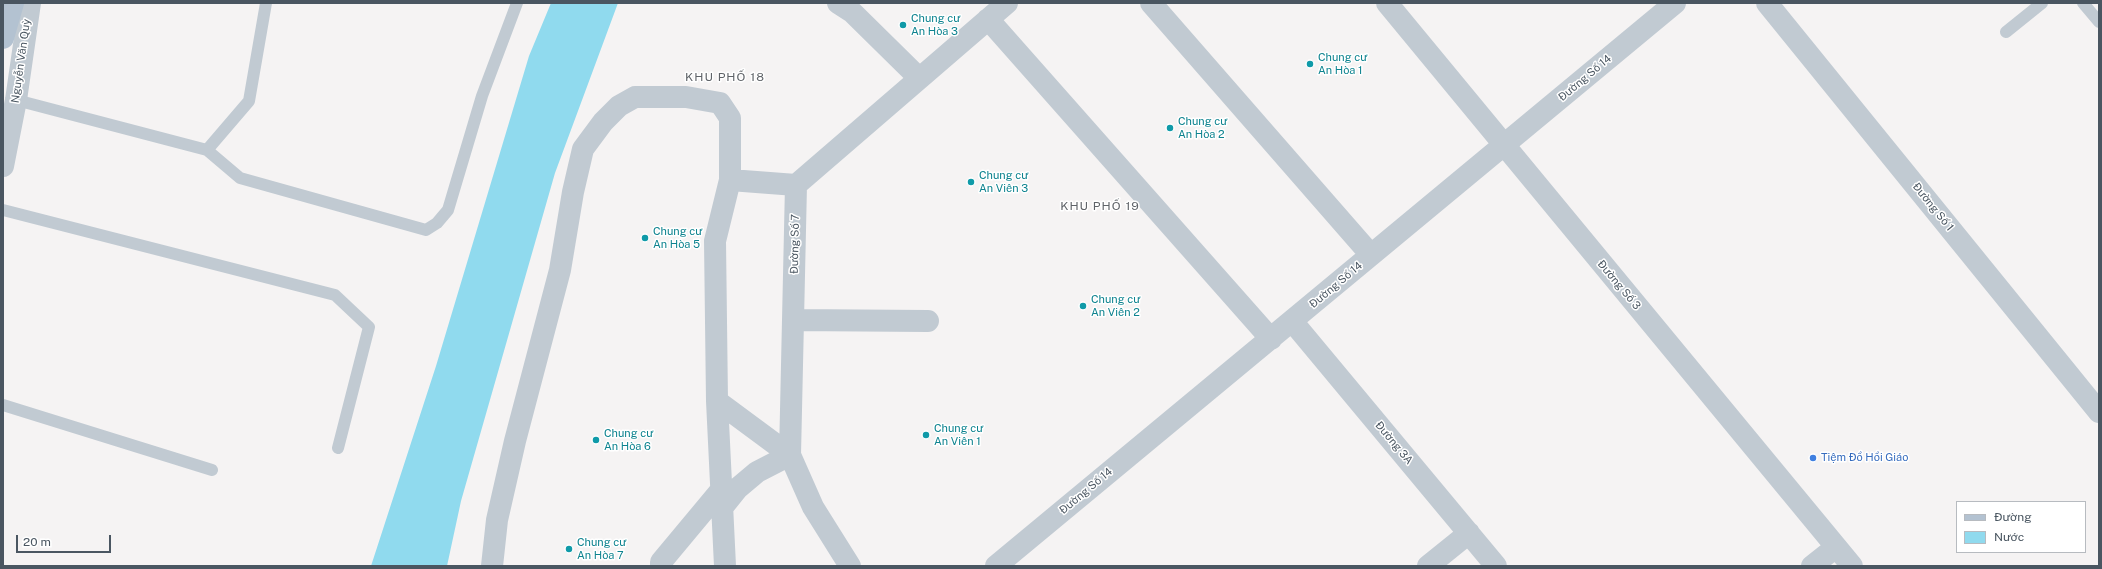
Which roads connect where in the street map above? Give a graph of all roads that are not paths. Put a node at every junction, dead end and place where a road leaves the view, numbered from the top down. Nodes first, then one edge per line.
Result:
1 (13, 3) edge
2 (30, 3) edge
3 (266, 3) edge
4 (517, 3) edge
5 (838, 3) edge
6 (1007, 3) edge
7 (1151, 3) edge
8 (1387, 3) edge
9 (1675, 3) edge
10 (1767, 3) edge
11 (2042, 3) edge
12 (2083, 3) edge
13 (988, 19) junction
14 (2099, 22) edge
15 (2006, 32) dead end
16 (3, 38) edge
17 (920, 78) junction
18 (16, 100) junction
19 (1503, 146) junction
20 (207, 150) junction
21 (3, 166) edge
22 (730, 180) junction
23 (796, 185) junction
24 (3, 210) edge
25 (1371, 256) junction
26 (793, 320) junction
27 (928, 321) dead end
28 (1292, 321) junction
29 (1271, 339) junction
30 (717, 401) junction
31 (3, 405) edge
32 (2099, 412) edge
33 (338, 448) dead end
34 (790, 455) junction
35 (212, 470) dead end
36 (722, 499) junction
37 (1469, 534) junction
38 (1836, 547) junction
39 (492, 566) edge
40 (661, 566) edge
41 (725, 566) edge
42 (850, 566) edge
43 (996, 566) edge
44 (1428, 566) edge
45 (1496, 566) edge
46 (1812, 566) edge
47 (1852, 566) edge

1 - 16 main road, Nguyễn Văn Quỳ
2 - 18 street, Nguyễn Văn Quỳ
3 - 20 lane
4 - 20 lane
5 - 17 street
6 - 13 street
7 - 25 street
8 - 19 street, Đường Số 3
9 - 19 street, Đường Số 14
10 - 32 street, Đường Số 1
11 - 15 lane
12 - 14 lane
13 - 17 street
13 - 29 street
17 - 23 street
18 - 20 lane
18 - 21 street, Nguyễn Văn Quỳ
19 - 25 street, Đường Số 14
19 - 38 street, Đường Số 3
22 - 23 street
22 - 30 street
22 - 39 street
23 - 26 street, Đường Số 7
24 - 33 lane
25 - 28 street, Đường Số 14
26 - 27 street
26 - 34 street, Đường Số 7
28 - 29 street, Đường Số 14
28 - 37 street, Đường 3A
29 - 43 street, Đường Số 14
30 - 34 street
30 - 36 street
31 - 35 lane
34 - 36 street
34 - 42 street, Đường Số 7
36 - 40 street
36 - 41 street
37 - 44 street
37 - 45 street, Đường 3A
38 - 46 street
38 - 47 street, Đường Số 3

